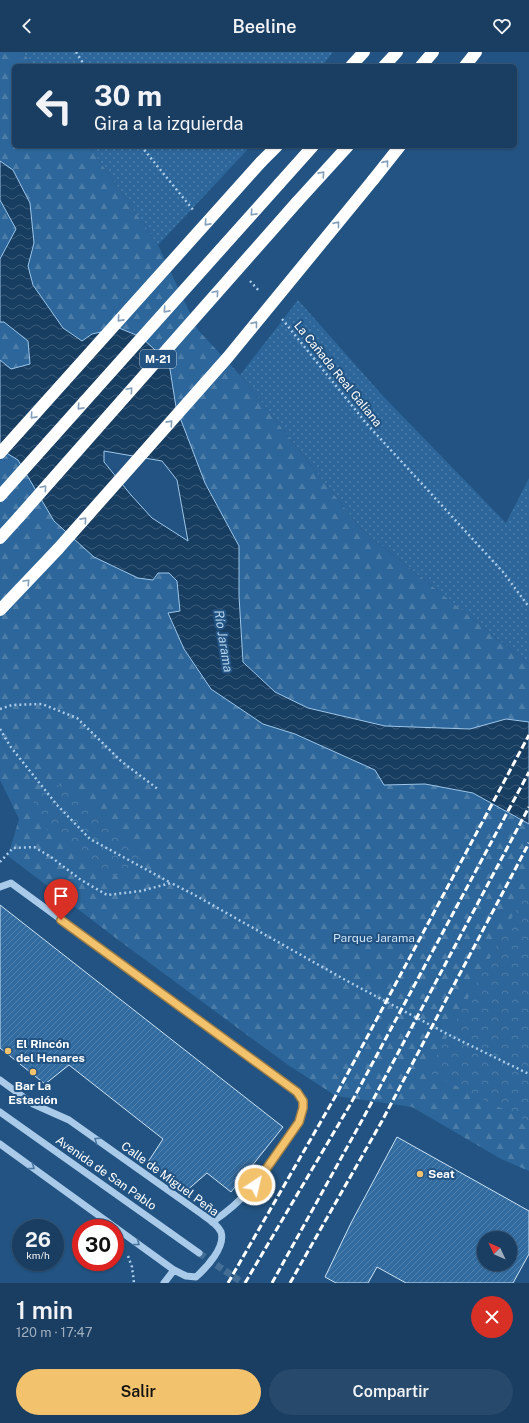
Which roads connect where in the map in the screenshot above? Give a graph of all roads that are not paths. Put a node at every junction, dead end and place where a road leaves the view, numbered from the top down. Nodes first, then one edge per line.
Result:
1 (364, 52) edge
2 (397, 52) edge
3 (433, 52) edge
4 (476, 52) edge
5 (353, 64) edge
6 (386, 64) edge
7 (423, 64) edge
8 (466, 64) edge
9 (275, 148) edge
10 (310, 148) edge
11 (346, 148) edge
12 (398, 148) edge
13 (0, 453) edge
14 (0, 496) edge
15 (0, 538) edge
16 (0, 610) edge
17 (0, 887) edge
18 (0, 1080) edge
19 (0, 1112) edge
20 (0, 1144) edge
21 (212, 1222) junction
22 (199, 1253) tunnel mouth
23 (174, 1270) junction
24 (164, 1283) edge

1 - 5 highway
2 - 6 highway
3 - 7 highway
4 - 8 highway
9 -> 13 highway, bridge
10 -> 14 highway, M-21, bridge
15 -> 11 highway, M-21, bridge
16 -> 12 highway, bridge
17 - 21 street
21 -> 18 street, Calle de Miguel Peña
19 - 22 street, Avenida de San Pablo
20 -> 23 street, Calle de Miguel Peña
21 - 23 street, Calle de Miguel Peña
23 - 24 street

